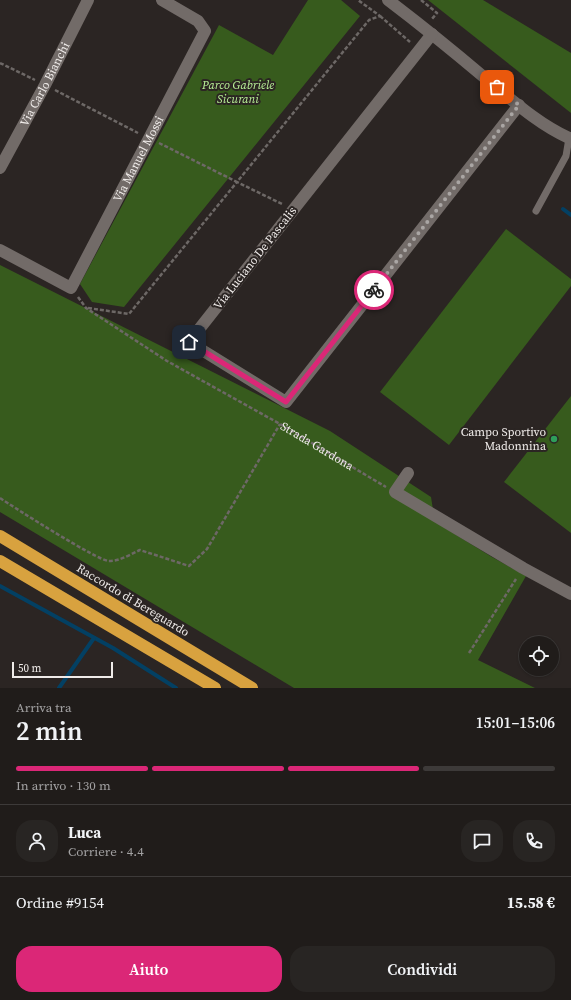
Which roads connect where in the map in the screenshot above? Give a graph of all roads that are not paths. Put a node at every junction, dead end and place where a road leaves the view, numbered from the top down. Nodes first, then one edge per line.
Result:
1 (88, 0) edge
2 (162, 0) edge
3 (388, 0) edge
4 (432, 34) junction
5 (519, 105) junction
6 (570, 138) edge
7 (0, 168) edge
8 (536, 210) dead end
9 (0, 250) edge
10 (408, 473) dead end
11 (0, 536) edge
12 (0, 561) edge
13 (571, 594) edge
14 (215, 688) edge
15 (252, 688) edge

1 - 7 street, Via Carlo Bianchi
2 - 9 street, Via Manuel Mossi
3 - 4 street
4 - 5 street
4 - 5 street, Via Luciano De Pascalis
5 - 6 street
6 - 8 lane
10 - 13 street
11 - 15 highway, Raccordo di Bereguardo
12 - 14 highway

